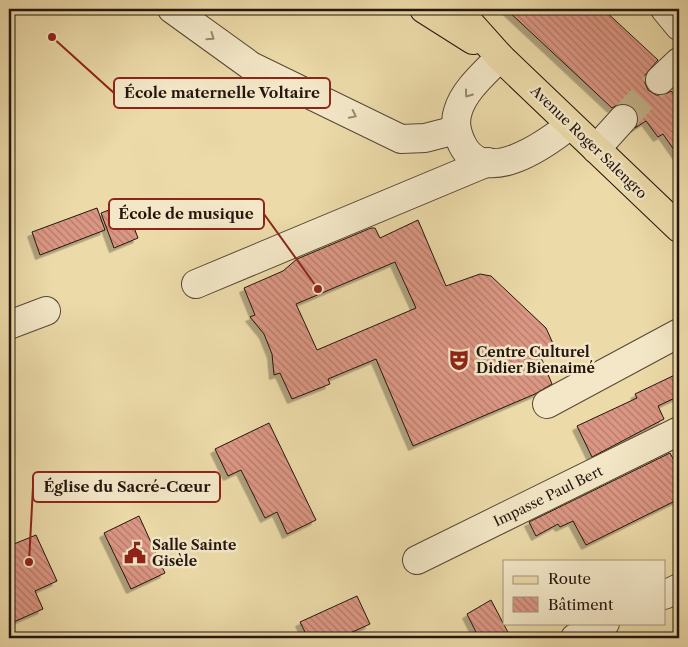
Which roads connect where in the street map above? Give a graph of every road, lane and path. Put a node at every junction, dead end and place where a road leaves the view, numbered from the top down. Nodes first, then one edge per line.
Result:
1 (172, 9) edge
2 (424, 9) edge
3 (457, 9) edge
4 (665, 9) edge
5 (679, 26) edge
6 (500, 57) junction
7 (679, 62) edge
8 (660, 80) tunnel mouth
9 (623, 119) tunnel mouth
10 (570, 124) junction
11 (456, 130) junction
12 (596, 149) junction
13 (488, 162) junction
14 (679, 228) edge
15 (196, 284) dead end
16 (46, 311) dead end
17 (9, 325) edge
18 (679, 333) edge
19 (547, 404) dead end
20 (679, 431) edge
21 (417, 560) dead end
22 (679, 588) edge
23 (666, 594) edge
24 (604, 624) edge
25 (574, 638) edge

1 -> 11 street
2 - 6 main road, Avenue Roger Salengro
3 - 6 main road, Avenue Roger Salengro
4 - 5 street
6 - 10 main road, Avenue Roger Salengro
6 -> 11 street
7 - 8 street
9 - 12 street
10 - 12 main road, Avenue Roger Salengro
10 - 13 street
11 - 13 street
12 - 14 main road, Avenue Roger Salengro
13 - 15 street
16 - 17 street
18 - 19 street
20 - 21 street, Impasse Paul Bert
22 - 23 street
24 - 25 street

